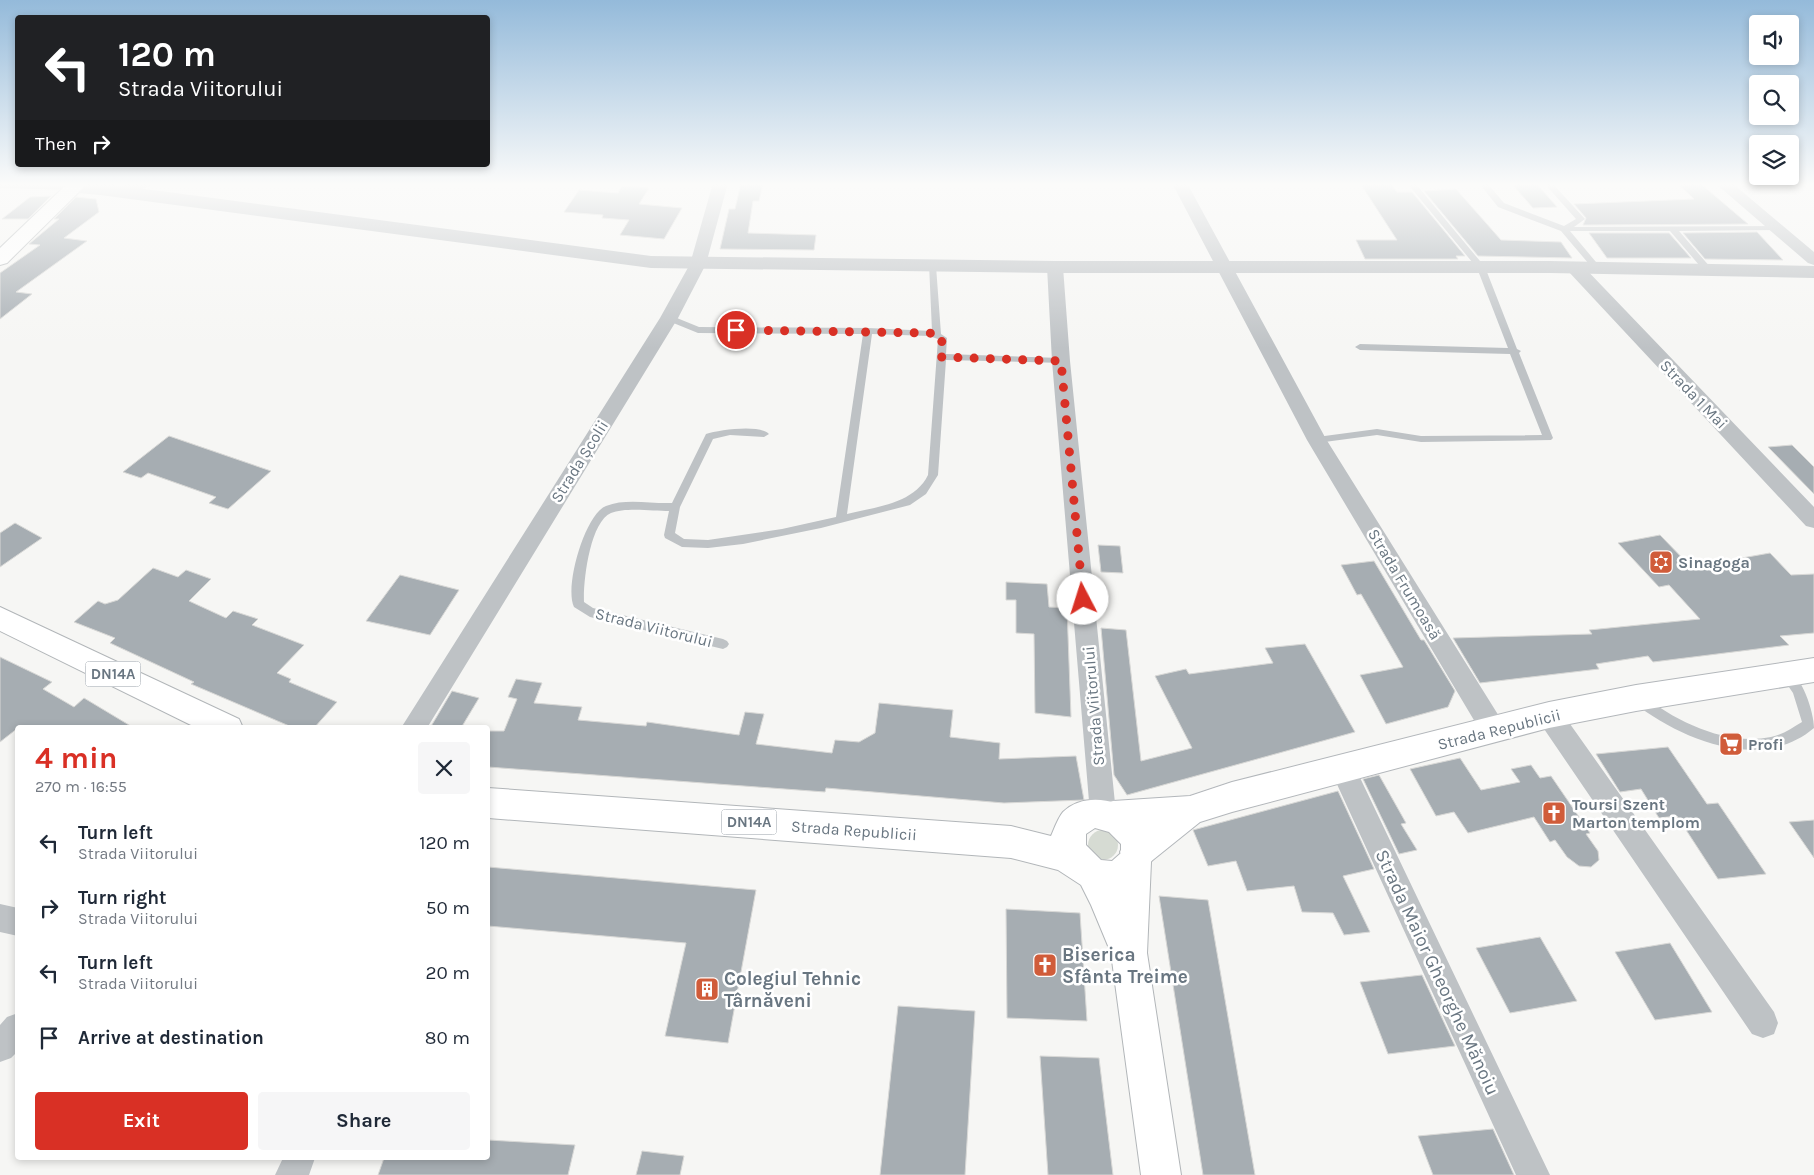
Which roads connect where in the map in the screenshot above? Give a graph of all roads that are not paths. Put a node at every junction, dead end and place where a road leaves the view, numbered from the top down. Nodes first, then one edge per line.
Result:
1 (22, 238) edge
2 (460, 238) edge
3 (705, 238) edge
4 (1209, 238) edge
5 (1457, 238) edge
6 (1571, 238) edge
7 (1680, 238) edge
8 (1788, 238) edge
9 (0, 259) edge
10 (1814, 260) edge
11 (698, 264) junction
12 (932, 266) junction
13 (1055, 267) junction
14 (1481, 267) junction
15 (1574, 267) junction
16 (1225, 268) junction
17 (1597, 268) junction
18 (1708, 270) junction
19 (1814, 272) edge
20 (669, 318) junction
21 (868, 331) junction
22 (937, 334) junction
23 (1360, 347) dead end
24 (1516, 352) junction
25 (941, 357) junction
26 (1061, 361) junction
27 (764, 434) dead end
28 (1317, 440) junction
29 (675, 507) junction
30 (841, 519) junction
31 (1814, 520) edge
32 (0, 618) edge
33 (723, 644) dead end
34 (1800, 672) edge
35 (1636, 698) junction
36 (1549, 715) junction
37 (222, 725) edge
38 (415, 725) edge
39 (1812, 725) edge
40 (1493, 729) junction
41 (1343, 770) junction
42 (490, 803) edge
43 (1190, 811) junction
44 (1097, 817) junction
45 (1011, 842) junction
46 (1136, 858) junction
47 (1083, 868) junction
48 (0, 918) edge
49 (15, 921) edge
50 (1129, 953) junction
51 (1764, 1023) dead end
52 (15, 1031) edge
53 (0, 1047) edge
54 (298, 1160) edge
55 (292, 1175) edge
56 (1161, 1175) edge
57 (1533, 1175) edge

1 - 9 main road
2 - 11 street
3 - 11 street, Strada Școlii
4 - 16 street, Strada Frumoasă
5 - 14 lane
6 - 17 lane
7 - 18 lane
8 - 10 street
11 - 12 street
11 - 20 street, Strada Școlii
12 - 13 street
12 - 22 lane
13 - 16 street
13 - 26 street, Strada Viitorului
14 - 15 street
14 - 16 street
14 - 24 lane
15 - 17 street
15 - 31 street, Strada 1 Mai
16 - 28 street, Strada Frumoasă
17 - 18 street
18 - 19 street
20 - 21 lane
20 - 38 street, Strada Școlii
21 - 22 lane
21 - 30 lane
22 - 25 lane
23 - 24 lane
24 - 28 lane
25 - 26 lane
25 - 30 lane
26 - 44 street, Strada Viitorului
27 - 29 lane
28 - 40 street, Strada Frumoasă
29 - 30 lane
29 - 33 lane, Strada Viitorului
32 - 37 main road, DN14A
34 - 35 main road, Strada Republicii
34 - 39 lane
35 - 36 main road, Strada Republicii
35 - 39 lane
36 - 40 main road, Strada Republicii
36 - 51 street
40 - 41 main road, Strada Republicii
41 - 43 main road, Strada Republicii
41 - 57 street, Strada Maior Gheorghe Mănoiu
42 - 45 main road, Strada Republicii / DN14A
43 - 44 main road, Strada Republicii
43 - 46 main road, Strada Republicii
44 - 45 main road, Strada Republicii / DN14A
44 - 46 main road
44 - 47 main road
45 - 47 main road, Strada Republicii / DN14A
46 - 47 main road, DN14A
46 - 50 main road
47 - 50 main road
48 - 49 street
50 - 56 main road
52 - 53 street
54 - 55 street

